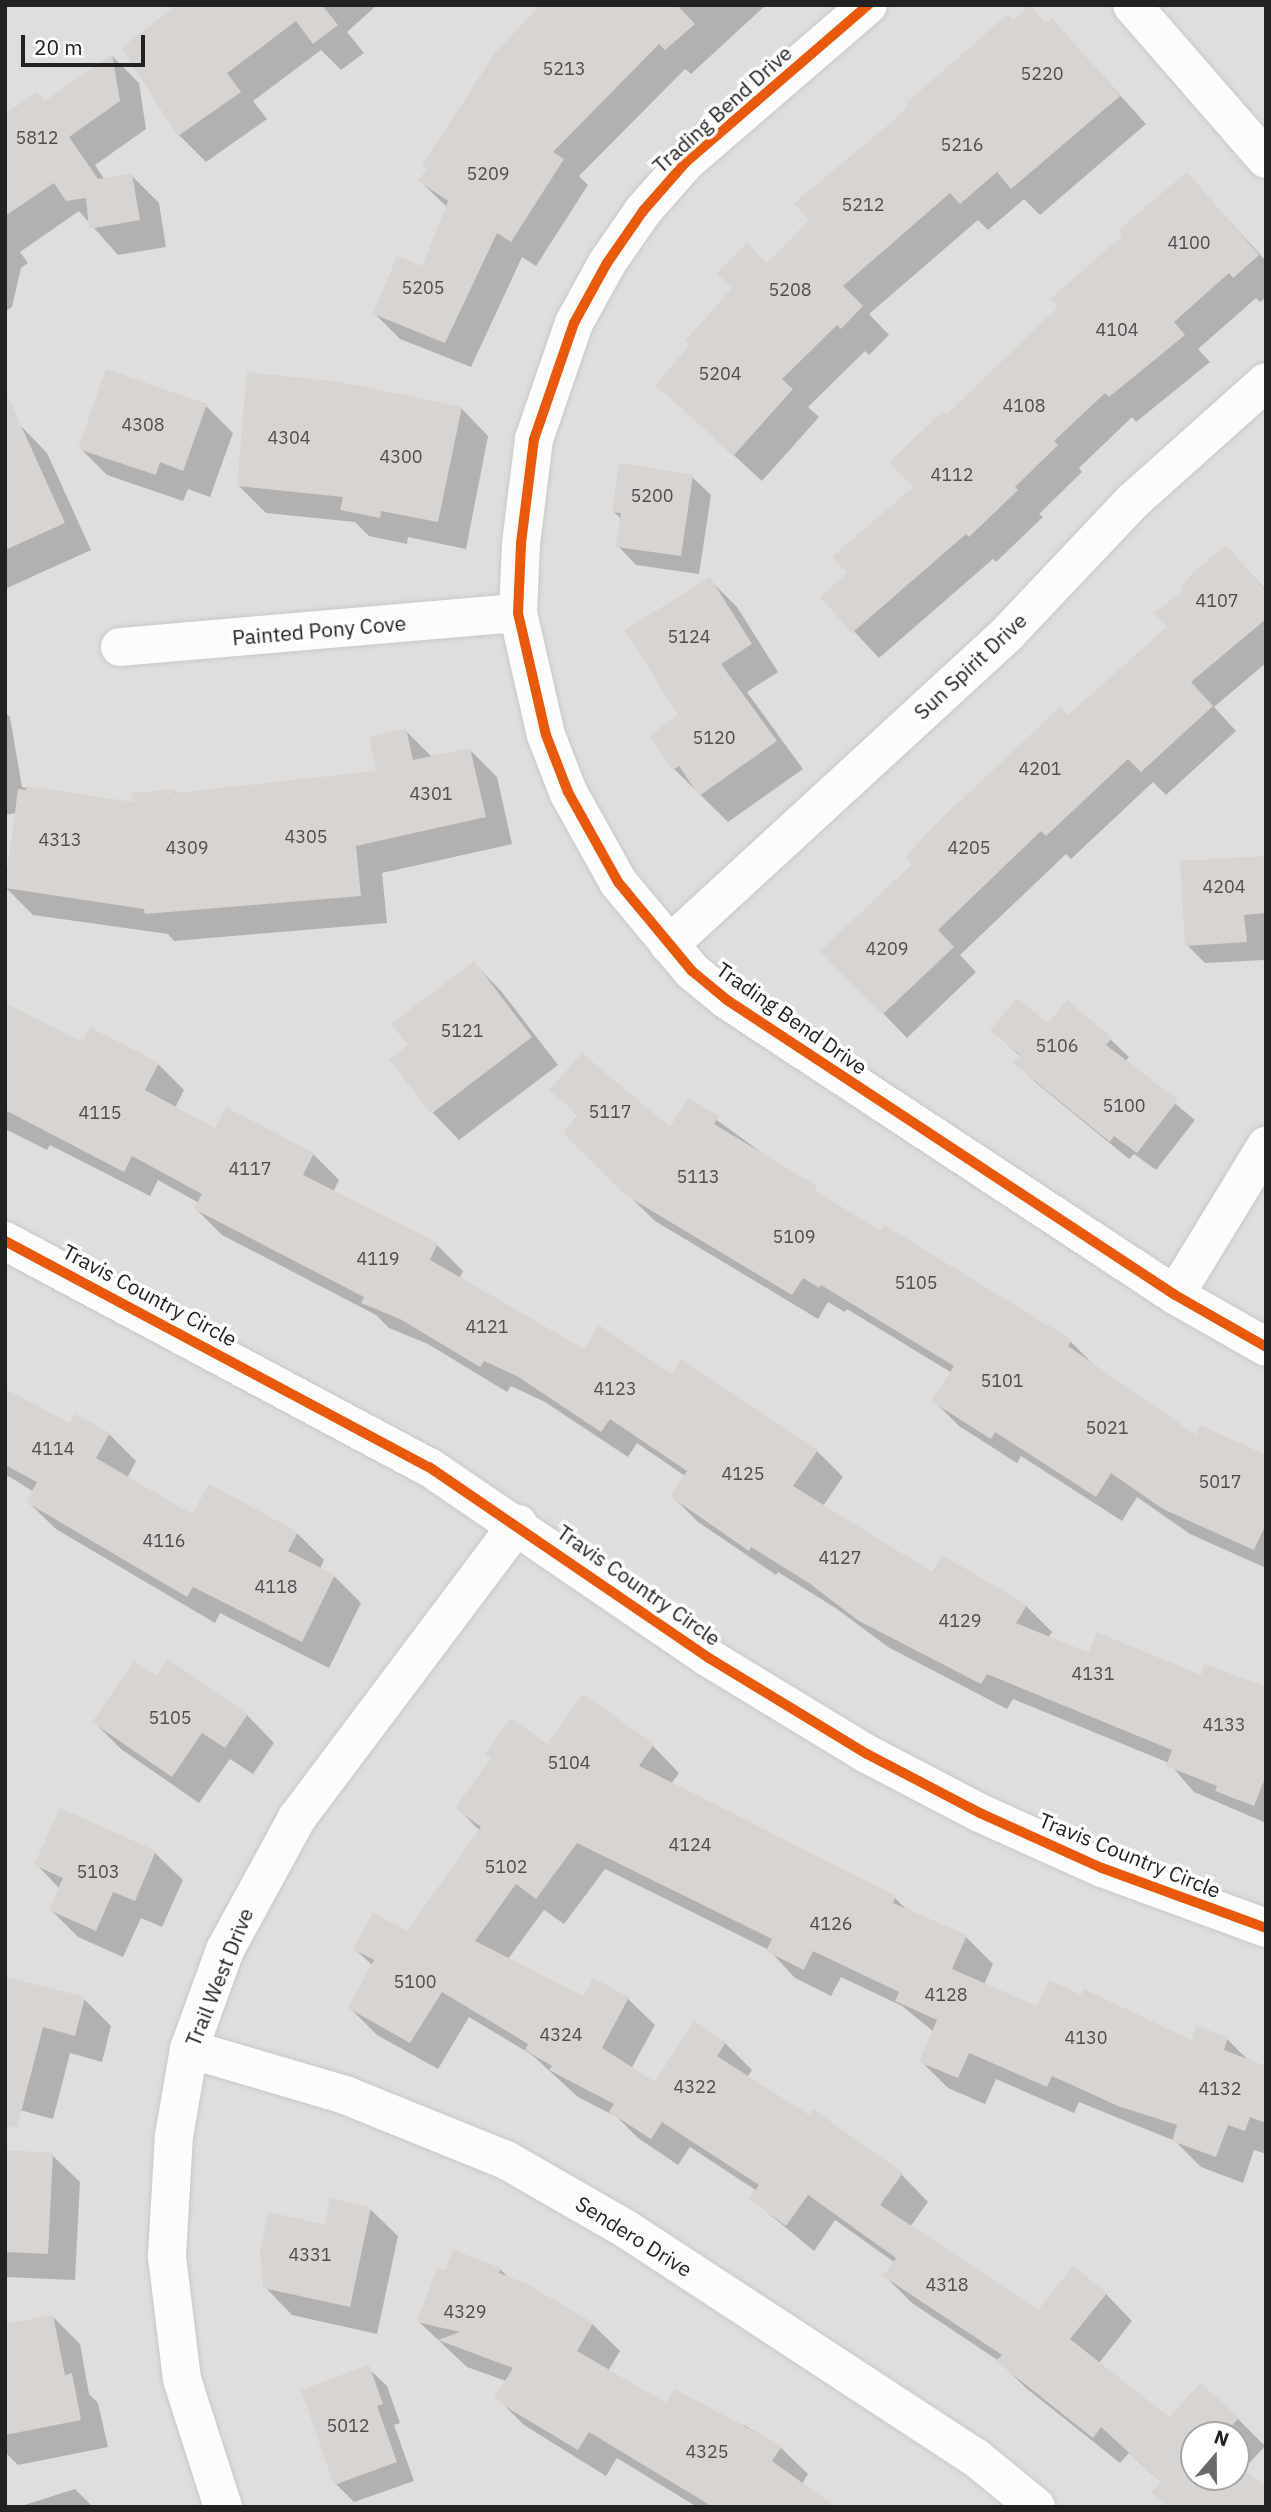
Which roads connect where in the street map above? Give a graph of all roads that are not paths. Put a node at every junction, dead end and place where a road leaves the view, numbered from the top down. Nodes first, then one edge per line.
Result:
1 (868, 5) edge
2 (1132, 5) edge
3 (1266, 159) edge
4 (1266, 382) edge
5 (518, 613) junction
6 (120, 647) dead end
7 (669, 945) junction
8 (1266, 1146) edge
9 (5, 1241) edge
10 (1175, 1295) junction
11 (1266, 1347) edge
12 (518, 1524) junction
13 (1266, 1928) edge
14 (189, 2049) junction
15 (223, 2507) edge
16 (1036, 2507) edge

1 - 5 street, Trading Bend Drive
2 - 3 street
4 - 7 street, Sun Spirit Drive
5 - 6 street, Painted Pony Cove
5 - 7 street, Trading Bend Drive
7 - 10 street, Trading Bend Drive
8 - 10 street
9 - 12 street, Travis Country Circle
10 - 11 street, Trading Bend Drive
12 - 13 street, Travis Country Circle
12 - 14 street, Trail West Drive
14 - 15 street, Trail West Drive
14 - 16 street, Sendero Drive

